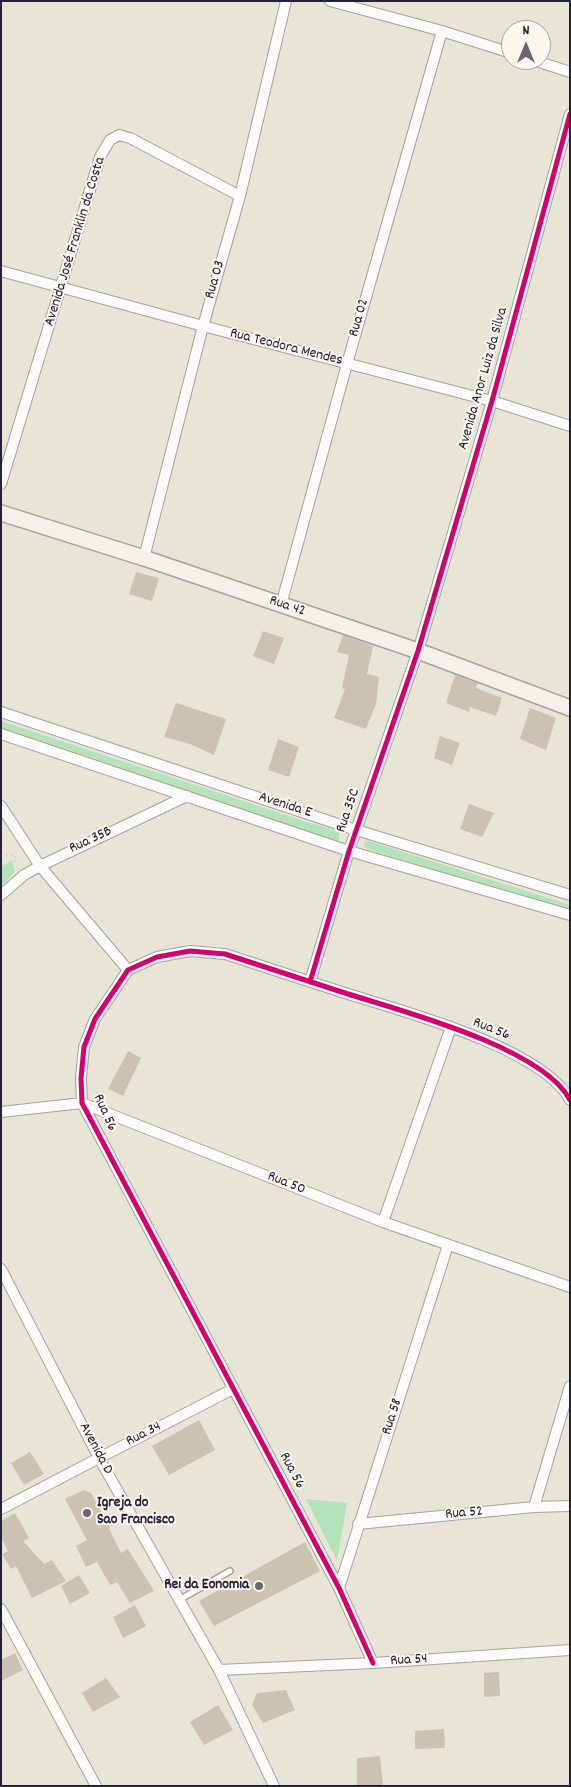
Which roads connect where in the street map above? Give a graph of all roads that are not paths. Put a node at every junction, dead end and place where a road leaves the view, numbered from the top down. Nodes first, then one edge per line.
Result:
1 (286, 1) edge
2 (330, 1) edge
3 (442, 31) junction
4 (501, 50) edge
5 (551, 66) edge
6 (570, 72) edge
7 (570, 114) edge
8 (240, 196) junction
9 (1, 271) edge
10 (62, 288) junction
11 (203, 326) junction
12 (347, 364) junction
13 (492, 401) junction
14 (570, 426) edge
15 (1, 484) edge
16 (1, 514) edge
17 (144, 558) junction
18 (281, 605) junction
19 (418, 651) junction
20 (569, 706) edge
21 (1, 712) edge
22 (1, 734) edge
23 (187, 796) junction
24 (1, 806) edge
25 (356, 830) junction
26 (349, 851) junction
27 (40, 866) junction
28 (1, 895) edge
29 (570, 895) edge
30 (570, 914) edge
31 (128, 970) junction
32 (310, 982) junction
33 (451, 1027) junction
34 (569, 1096) edge
35 (82, 1103) junction
36 (1, 1112) edge
37 (383, 1222) junction
38 (448, 1245) junction
39 (1, 1269) edge
40 (570, 1286) edge
41 (570, 1386) edge
42 (234, 1390) junction
43 (99, 1458) junction
44 (570, 1506) edge
45 (534, 1507) junction
46 (1, 1509) edge
47 (358, 1524) junction
48 (230, 1571) dead end
49 (339, 1588) junction
50 (179, 1600) junction
51 (1, 1609) edge
52 (570, 1650) edge
53 (373, 1663) junction
54 (219, 1670) junction
55 (96, 1786) edge
56 (274, 1786) edge

1 - 8 street, Rua 03
2 - 3 street
3 - 4 street
3 - 12 street, Rua 02
5 - 6 street
7 - 13 street, Avenida Anor Luiz da Silva
8 - 10 street, Avenida José Franklin da Costa
8 - 11 street, Rua 03
9 - 10 street, Rua Teodora Mendes
10 - 11 street, Rua Teodora Mendes
10 - 15 street, Avenida José Franklin da Costa
11 - 12 street, Rua Teodora Mendes
11 - 17 street, Rua 03
12 - 13 street, Rua Teodora Mendes
12 - 18 street, Rua 02
13 - 14 street, Rua Teodora Mendes
13 - 19 street, Avenida Anor Luiz da Silva
16 - 17 street, Rua 42
17 - 18 street, Rua 42
18 - 19 street, Rua 42
19 - 20 street, Rua 42
19 - 25 street, Rua 35C
21 - 25 street, Avenida E
22 - 23 street, Avenida E
23 - 26 street, Avenida E
23 - 27 street, Rua 35B
24 - 27 street
25 - 26 street, Rua 35C
25 - 29 street, Avenida E
26 - 30 street, Avenida E
26 - 32 street, Rua 35C
27 - 28 street, Rua 35B
27 - 31 street
31 - 32 street, Rua 56
31 - 35 street, Rua 56
32 - 33 street, Rua 56
33 - 34 street, Rua 56
33 - 37 street
35 - 36 street, Rua 50
35 - 37 street, Rua 50
35 - 42 street, Rua 56
37 - 38 street, Rua 50
38 - 40 street, Rua 50
38 - 47 street, Rua 58
39 - 43 street, Avenida D
41 - 45 street
42 - 43 street, Rua 34
42 - 49 street, Rua 56
43 - 46 street, Rua 34
43 - 50 street, Avenida D
44 - 45 street, Rua 52
45 - 47 street, Rua 52
47 - 49 street, Rua 58
48 - 50 lane
49 - 53 street, Rua 56
50 - 54 street, Avenida D
51 - 55 street
52 - 53 street, Rua 54
53 - 54 street, Rua 54
54 - 56 street, Avenida D

